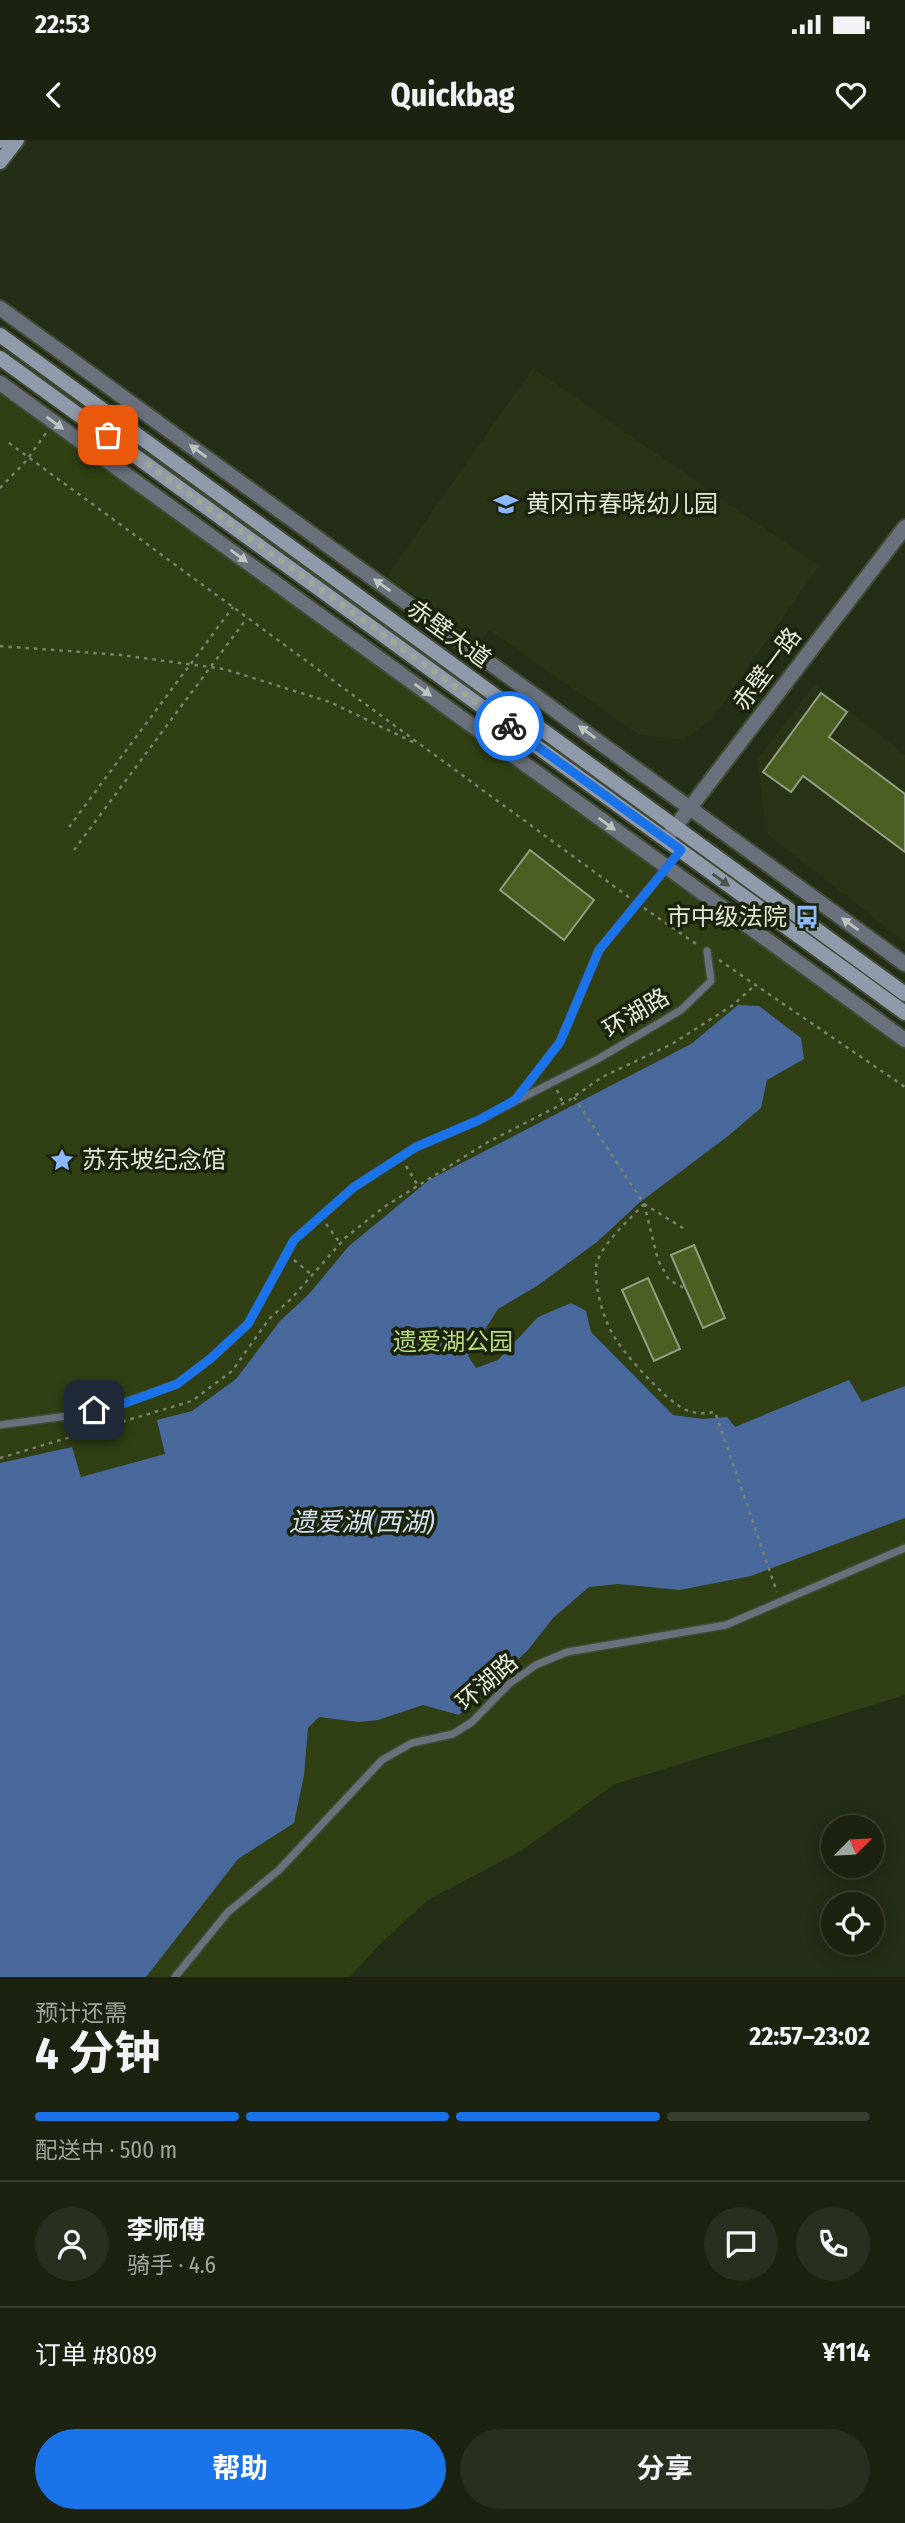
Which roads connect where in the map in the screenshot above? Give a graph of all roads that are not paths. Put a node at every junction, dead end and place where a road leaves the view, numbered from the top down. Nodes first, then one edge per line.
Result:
1 (17, 140) edge
2 (0, 162) edge
3 (0, 308) edge
4 (0, 327) edge
5 (5, 339) edge
6 (0, 358) edge
7 (0, 383) edge
8 (905, 527) edge
9 (690, 808) junction
10 (676, 827) junction
11 (666, 839) junction
12 (681, 850) junction
13 (666, 867) junction
14 (707, 951) road end
15 (905, 964) edge
16 (905, 994) edge
17 (905, 1013) edge
18 (905, 1040) edge
19 (515, 1100) junction
20 (0, 1425) edge
21 (905, 1548) edge
22 (175, 1977) edge

1 - 2 main road
9 -> 3 street
4 - 5 main road
5 - 10 main road, 赤壁大道
6 - 11 main road, 赤壁大道
7 -> 13 street
8 - 9 street, 赤壁一路
9 - 10 street, 赤壁一路
15 -> 9 street
10 - 11 street, 赤壁一路
10 - 16 main road, 赤壁大道
11 - 12 main road, 赤壁大道
12 - 13 lane
12 -> 17 main road, 赤壁大道
13 - 18 street
13 - 19 lane
14 - 19 lane, 环湖路
19 - 20 lane, 环湖路
21 - 22 lane, 环湖路

